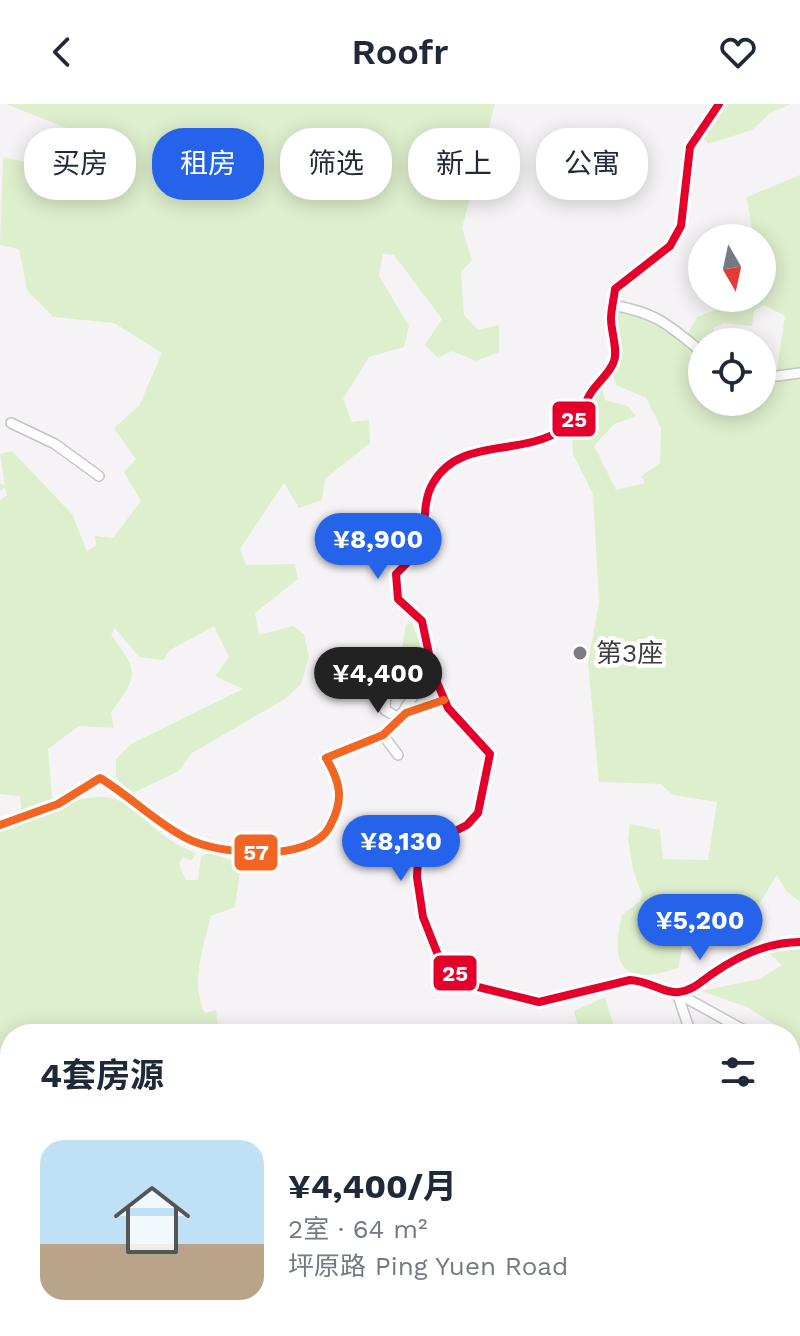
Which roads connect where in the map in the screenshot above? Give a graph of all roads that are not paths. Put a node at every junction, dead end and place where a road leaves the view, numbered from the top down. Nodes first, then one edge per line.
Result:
1 (719, 104) edge
2 (613, 305) junction
3 (688, 340) edge
4 (800, 373) edge
5 (776, 376) edge
6 (11, 423) dead end
7 (99, 476) dead end
8 (387, 672) dead end
9 (435, 678) junction
10 (444, 700) junction
11 (399, 718) junction
12 (383, 735) junction
13 (398, 755) dead end
14 (0, 825) edge
15 (800, 942) edge
16 (677, 993) junction
17 (688, 1024) edge
18 (733, 1024) edge

1 - 2 street
2 - 3 street
2 - 9 street
4 - 5 street
6 - 7 street
8 - 11 street
9 - 10 street
9 - 11 street
10 - 11 street
10 - 16 street
11 - 12 street
12 - 13 street
12 - 14 street
15 - 16 street
16 - 17 street
16 - 18 street

